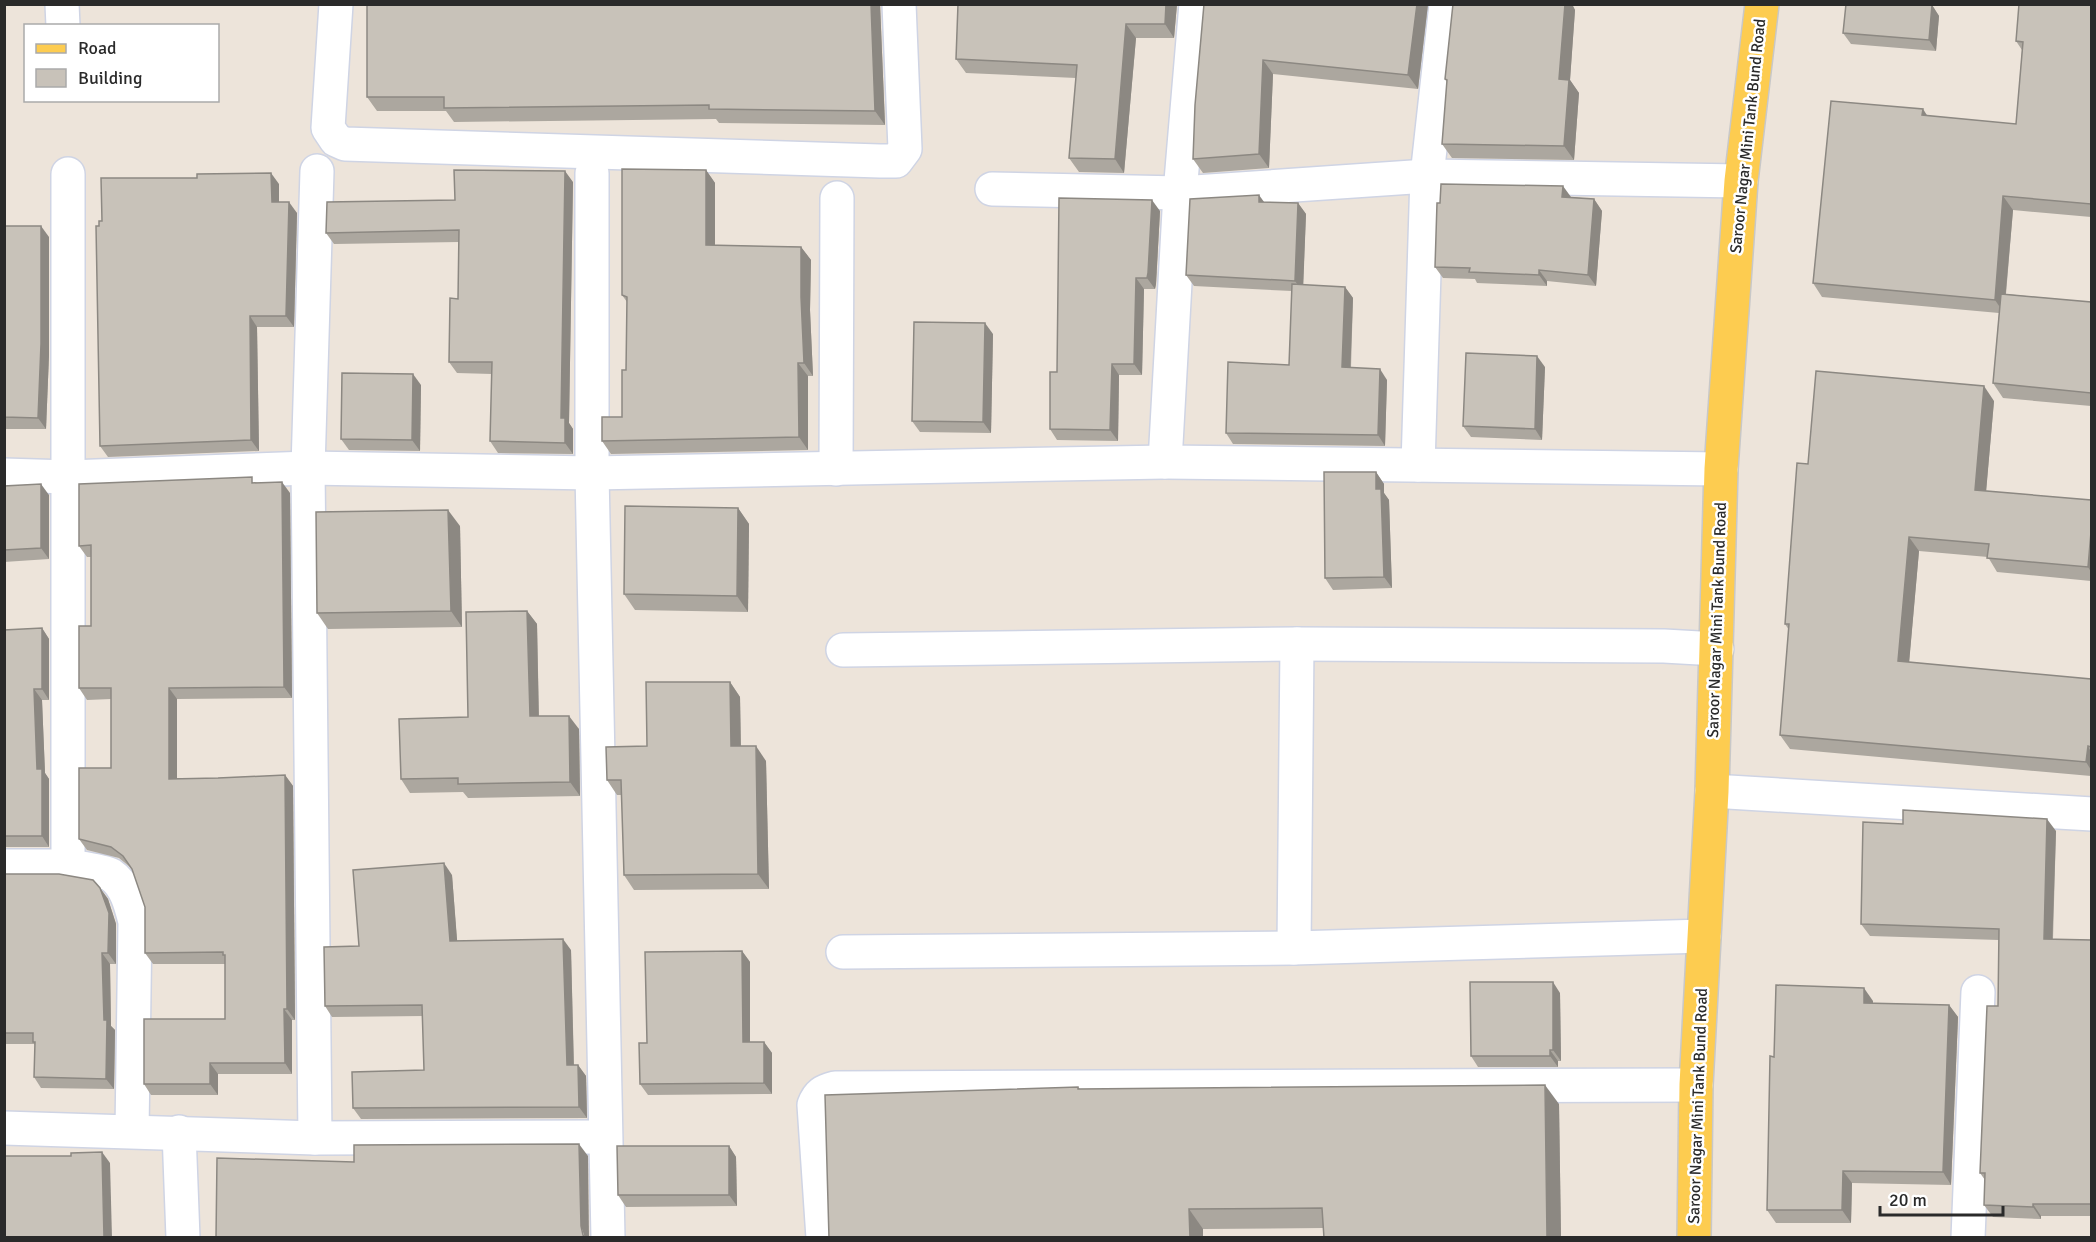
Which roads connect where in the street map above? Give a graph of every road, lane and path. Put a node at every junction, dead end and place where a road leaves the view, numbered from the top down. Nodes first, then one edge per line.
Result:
1 (62, 4) edge
2 (336, 4) edge
3 (899, 4) edge
4 (1197, 4) edge
5 (1446, 4) edge
6 (1762, 4) edge
7 (63, 24) edge
8 (317, 171) dead end
9 (592, 172) dead end
10 (68, 174) dead end
11 (1427, 176) junction
12 (1741, 181) junction
13 (992, 189) dead end
14 (1180, 193) junction
15 (837, 198) dead end
16 (1164, 462) junction
17 (1418, 465) junction
18 (308, 468) junction
19 (1721, 469) junction
20 (836, 470) junction
21 (592, 473) junction
22 (4, 475) edge
23 (69, 477) junction
24 (1297, 644) junction
25 (1717, 649) junction
26 (843, 650) dead end
27 (1712, 791) junction
28 (2091, 814) edge
29 (4, 866) edge
30 (68, 866) junction
31 (1704, 936) junction
32 (1294, 948) junction
33 (843, 952) dead end
34 (1978, 992) dead end
35 (1696, 1084) junction
36 (4, 1128) edge
37 (132, 1131) junction
38 (179, 1132) junction
39 (605, 1137) junction
40 (315, 1138) junction
41 (183, 1238) edge
42 (608, 1238) edge
43 (823, 1238) edge
44 (1694, 1238) edge
45 (1968, 1238) edge

1 - 7 street
2 - 3 street
4 - 14 street
5 - 11 street
6 - 12 main road, Saroor Nagar Mini Tank Bund Road
8 - 18 street
9 - 21 street
10 - 23 street
11 - 12 street
11 - 14 street
11 - 17 street
12 - 19 main road, Saroor Nagar Mini Tank Bund Road
13 - 14 street
14 - 16 street
15 - 20 street
16 - 17 street
16 - 20 street
17 - 19 street
18 - 21 street
18 - 23 street
18 - 40 street
19 - 25 main road, Saroor Nagar Mini Tank Bund Road
20 - 21 street
21 - 39 street
22 - 23 street
23 - 30 street
24 - 25 street
24 - 26 street
24 - 32 street
25 - 27 main road, Saroor Nagar Mini Tank Bund Road
27 - 28 street
27 - 31 main road, Saroor Nagar Mini Tank Bund Road
29 - 30 street
30 - 37 street
31 - 32 street
31 - 35 main road, Saroor Nagar Mini Tank Bund Road
32 - 33 street
34 - 45 street
35 - 43 street
35 - 44 main road, Saroor Nagar Mini Tank Bund Road
36 - 37 street
37 - 38 street
38 - 40 street
38 - 41 street
39 - 40 street
39 - 42 street

